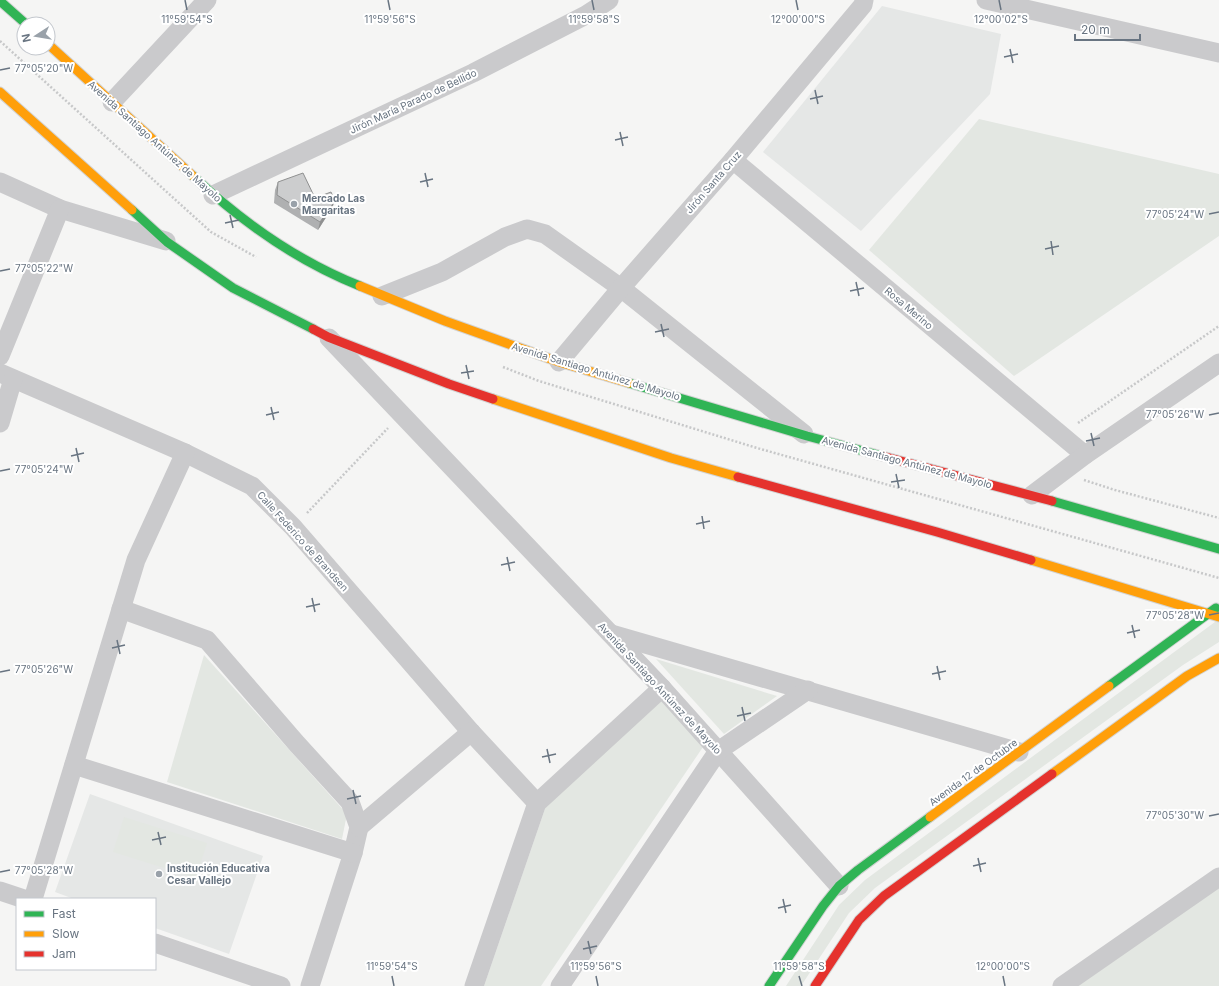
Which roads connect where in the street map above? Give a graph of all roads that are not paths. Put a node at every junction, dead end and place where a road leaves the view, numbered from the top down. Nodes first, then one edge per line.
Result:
1 (206, 0) edge
2 (609, 0) edge
3 (864, 0) edge
4 (986, 0) edge
5 (0, 1) edge
6 (17, 16) edge
7 (56, 51) edge
8 (1219, 53) edge
9 (0, 92) edge
10 (112, 102) junction
11 (733, 160) junction
12 (0, 182) edge
13 (213, 195) junction
14 (60, 208) junction
15 (167, 242) junction
16 (621, 288) junction
17 (382, 296) junction
18 (328, 337) junction
19 (0, 356) edge
20 (559, 362) junction
21 (1219, 363) edge
22 (6, 376) edge
23 (0, 423) edge
24 (807, 436) junction
25 (185, 453) junction
26 (1085, 455) junction
27 (1032, 495) junction
28 (1219, 549) edge
29 (1219, 606) edge
30 (121, 609) junction
31 (1208, 614) junction
32 (1219, 617) edge
33 (611, 634) junction
34 (1219, 658) edge
35 (662, 688) junction
36 (808, 690) junction
37 (471, 732) junction
38 (718, 751) junction
39 (1019, 752) junction
40 (74, 765) junction
41 (537, 803) junction
42 (359, 827) junction
43 (353, 853) junction
44 (1219, 877) edge
45 (840, 886) junction
46 (0, 891) edge
47 (21, 898) edge
48 (32, 898) edge
49 (156, 943) edge
50 (280, 986) edge
51 (310, 986) edge
52 (474, 986) edge
53 (560, 986) edge
54 (769, 986) edge
55 (815, 986) edge
56 (1062, 986) edge

1 - 10 street
2 - 13 street, Jirón María Parado de Bellido
3 - 11 street, Jirón Santa Cruz
4 - 8 street
5 - 6 main road
7 - 10 main road, Avenida Santiago Antúnez de Mayolo
9 - 15 main road, Avenida Santiago Antúnez de Mayolo
10 - 13 main road, Avenida Santiago Antúnez de Mayolo
11 - 16 street, Jirón Santa Cruz
11 - 26 street, Rosa Merino
12 - 14 street
13 - 17 main road, Avenida Santiago Antúnez de Mayolo
14 - 15 street
14 - 19 street
15 - 18 main road, Avenida Santiago Antúnez de Mayolo
16 - 17 street
16 - 20 street, Jirón Santa Cruz
16 - 24 street
17 - 20 main road, Avenida Santiago Antúnez de Mayolo
18 - 31 main road, Avenida Santiago Antúnez de Mayolo
18 - 33 street, Avenida Santiago Antúnez de Mayolo
20 - 24 main road, Avenida Santiago Antúnez de Mayolo
21 - 26 street
22 - 23 street
22 - 25 street, Calle Federico de Brandsen
24 - 27 main road, Avenida Santiago Antúnez de Mayolo
25 - 30 street
25 - 37 street, Calle Federico de Brandsen
26 - 27 street
27 - 28 main road, Avenida Santiago Antúnez de Mayolo
29 - 31 main road, Avenida 12 de Octubre
30 - 40 street
30 - 42 street
31 - 32 main road, Avenida Santiago Antúnez de Mayolo
31 - 39 main road, Avenida 12 de Octubre
33 - 35 street, Avenida Santiago Antúnez de Mayolo
33 - 36 street
34 - 55 main road
35 - 38 street, Avenida Santiago Antúnez de Mayolo
35 - 41 street
36 - 38 street
36 - 39 street
37 - 41 street, Calle Federico de Brandsen
37 - 42 street
38 - 45 street, Avenida Santiago Antúnez de Mayolo
38 - 53 street
39 - 45 main road, Avenida 12 de Octubre
40 - 43 street
40 - 48 street
41 - 52 street
42 - 43 street
43 - 51 street
44 - 56 street
45 - 54 main road, Avenida 12 de Octubre
46 - 47 street
49 - 50 street

